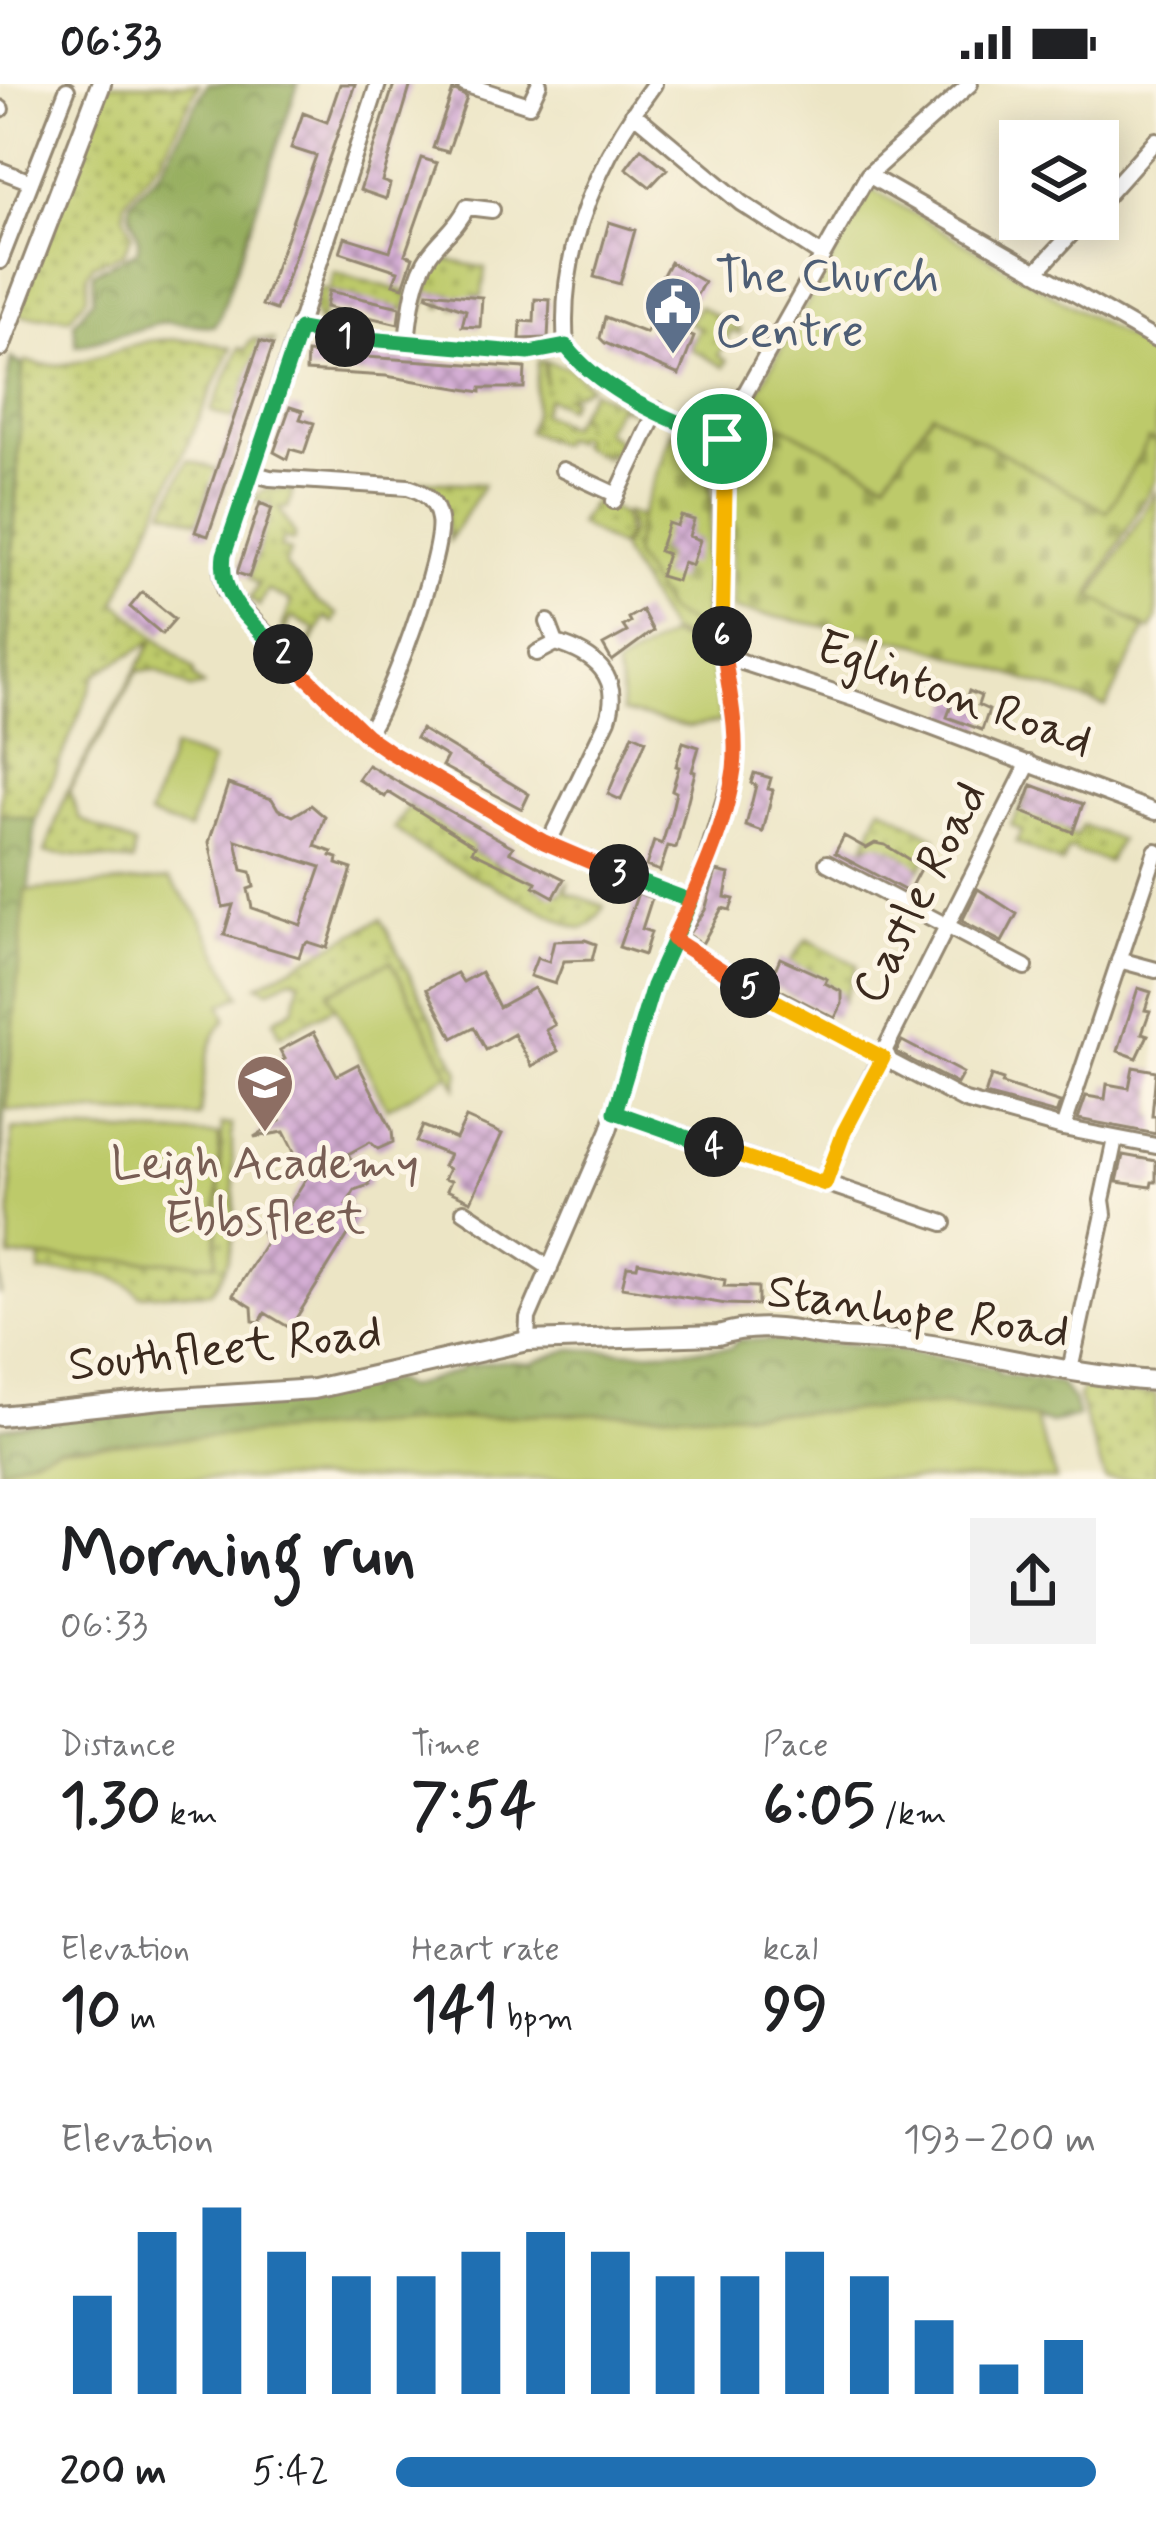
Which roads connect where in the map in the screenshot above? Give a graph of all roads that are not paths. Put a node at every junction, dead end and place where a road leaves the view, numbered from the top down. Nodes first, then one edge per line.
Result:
1 (101, 84) edge
2 (378, 84) edge
3 (464, 84) edge
4 (539, 84) edge
5 (654, 84) edge
6 (970, 84) edge
7 (67, 90) dead end
8 (634, 113) junction
9 (1156, 140) edge
10 (0, 170) edge
11 (868, 175) junction
12 (1119, 181) edge
13 (31, 182) junction
14 (492, 210) dead end
15 (1066, 240) edge
16 (822, 254) junction
17 (0, 261) edge
18 (1036, 272) junction
19 (300, 329) junction
20 (2, 336) edge
21 (1156, 340) edge
22 (407, 342) junction
23 (566, 346) junction
24 (657, 410) junction
25 (722, 439) junction
26 (563, 470) dead end
27 (251, 473) junction
28 (640, 489) dead end
29 (618, 493) junction
30 (548, 622) dead end
31 (556, 643) junction
32 (537, 653) dead end
33 (724, 656) junction
34 (366, 734) junction
35 (1028, 763) junction
36 (1156, 812) edge
37 (548, 844) junction
38 (1156, 851) edge
39 (826, 863) dead end
40 (691, 901) junction
41 (946, 926) junction
42 (673, 939) junction
43 (1119, 960) junction
44 (1025, 967) dead end
45 (1156, 970) edge
46 (883, 1058) junction
47 (615, 1112) junction
48 (1063, 1128) junction
49 (1115, 1139) junction
50 (1156, 1146) edge
51 (825, 1184) junction
52 (464, 1211) dead end
53 (944, 1222) dead end
54 (550, 1268) junction
55 (527, 1341) junction
56 (1070, 1370) junction
57 (1156, 1381) edge
58 (0, 1416) edge

1 - 20 main road
2 - 19 street
3 - 4 street
5 - 8 street
6 - 11 street
7 - 13 street
8 - 16 street
8 - 23 street
9 - 12 street
10 - 13 street
11 - 16 street
11 - 18 street
13 - 17 street
14 - 22 street
15 - 18 street
16 - 25 street
18 - 21 street
19 - 22 street
19 - 27 street
22 - 23 street
23 - 24 street
24 - 25 street
24 - 29 street
25 - 33 street
26 - 29 street
27 - 34 street
27 - 34 street
28 - 29 street
30 - 31 street
31 - 32 street
31 - 37 street
33 - 35 street, Eglinton Road
33 - 40 street
34 - 37 street
35 - 36 street, Eglinton Road
35 - 41 street, Castle Road
37 - 40 street
38 - 43 street
39 - 41 street
40 - 42 street
41 - 44 street
41 - 46 street, Castle Road
42 - 46 street
42 - 47 street
43 - 45 street
43 - 48 street
46 - 48 street
46 - 51 street, Castle Road
47 - 51 street
47 - 54 street
48 - 49 street
49 - 50 street
49 - 56 street
51 - 53 street
52 - 54 street
54 - 55 street
55 - 56 main road, Stanhope Road
55 - 58 main road, Southfleet Road
56 - 57 main road, Stanhope Road

